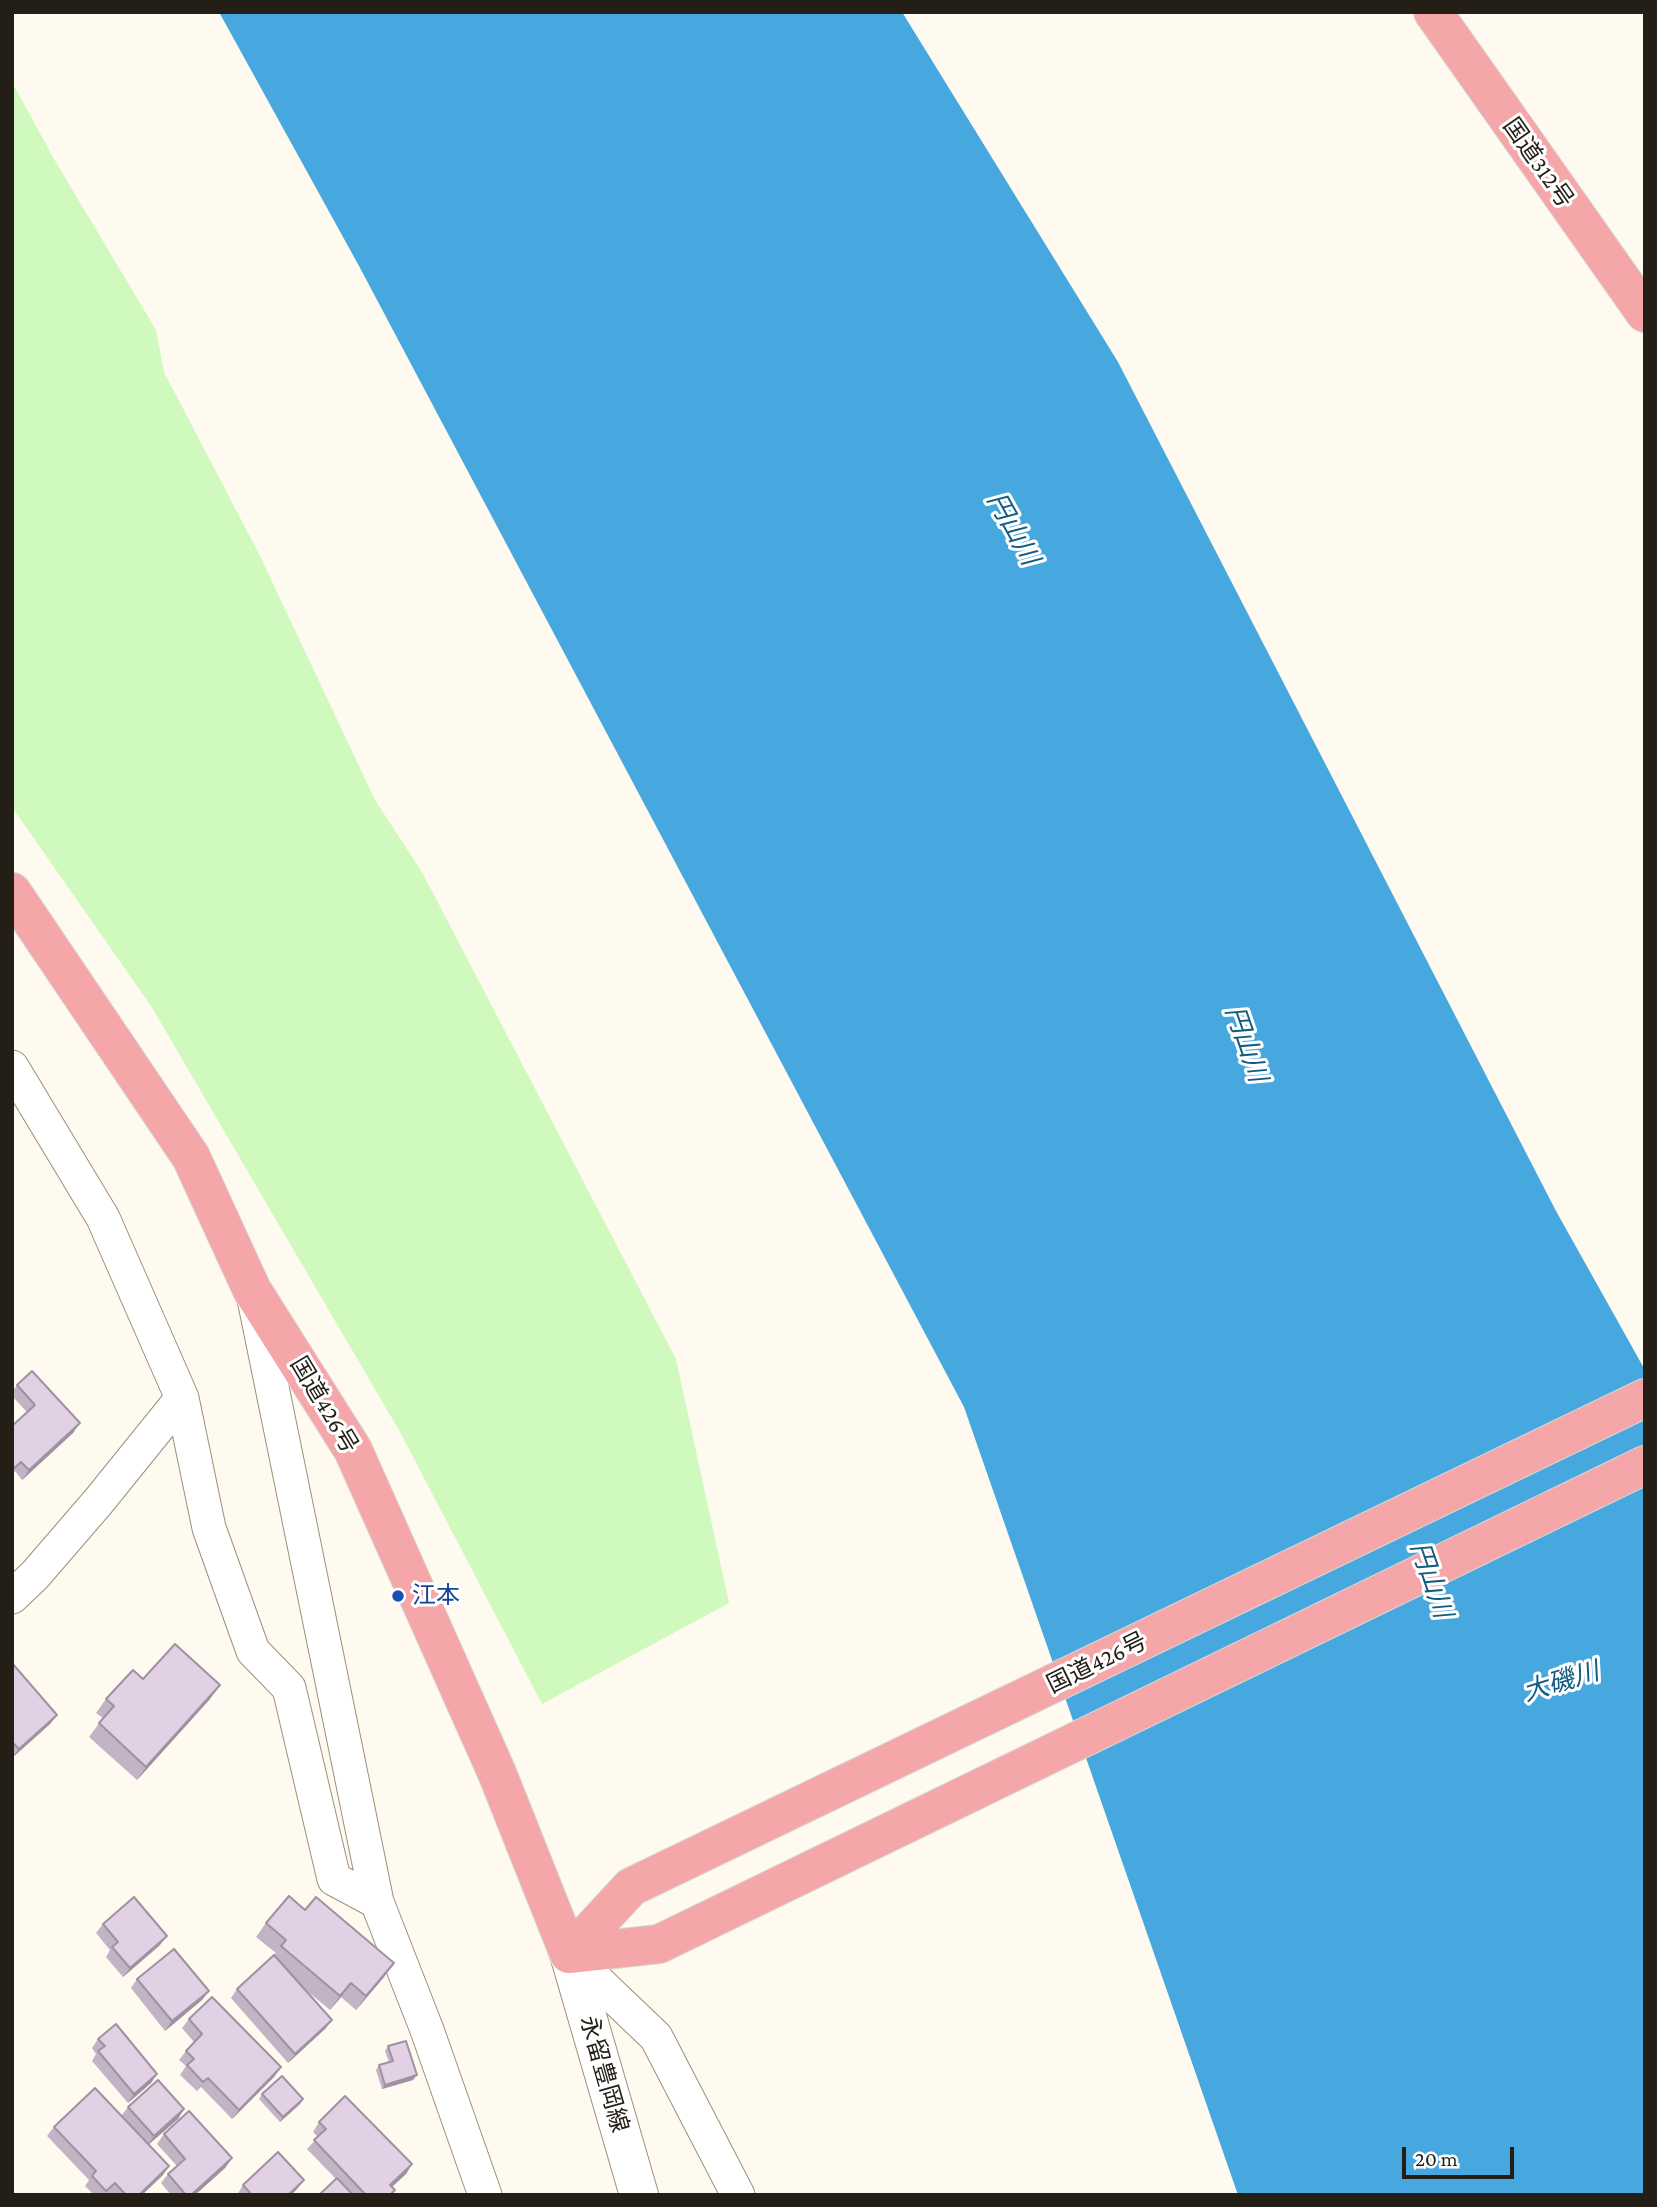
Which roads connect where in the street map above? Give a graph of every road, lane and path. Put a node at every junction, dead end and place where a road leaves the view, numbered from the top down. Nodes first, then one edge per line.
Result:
1 (1433, 12) edge
2 (1645, 313) edge
3 (12, 892) edge
4 (12, 1066) edge
5 (252, 1290) junction
6 (183, 1398) junction
7 (1645, 1398) edge
8 (1645, 1465) edge
9 (12, 1597) edge
10 (377, 1902) junction
11 (569, 1954) junction
12 (485, 2195) edge
13 (639, 2195) edge
14 (738, 2195) edge

1 - 2 highway, 国道312号
3 - 5 highway, 国道426号
4 - 6 street
5 - 10 street
5 - 11 highway, 国道426号
6 - 9 street
6 - 10 street
7 - 11 highway, 国道426号
8 - 11 highway
10 - 12 street
11 - 13 main road, 永留豊岡線
11 - 14 street

